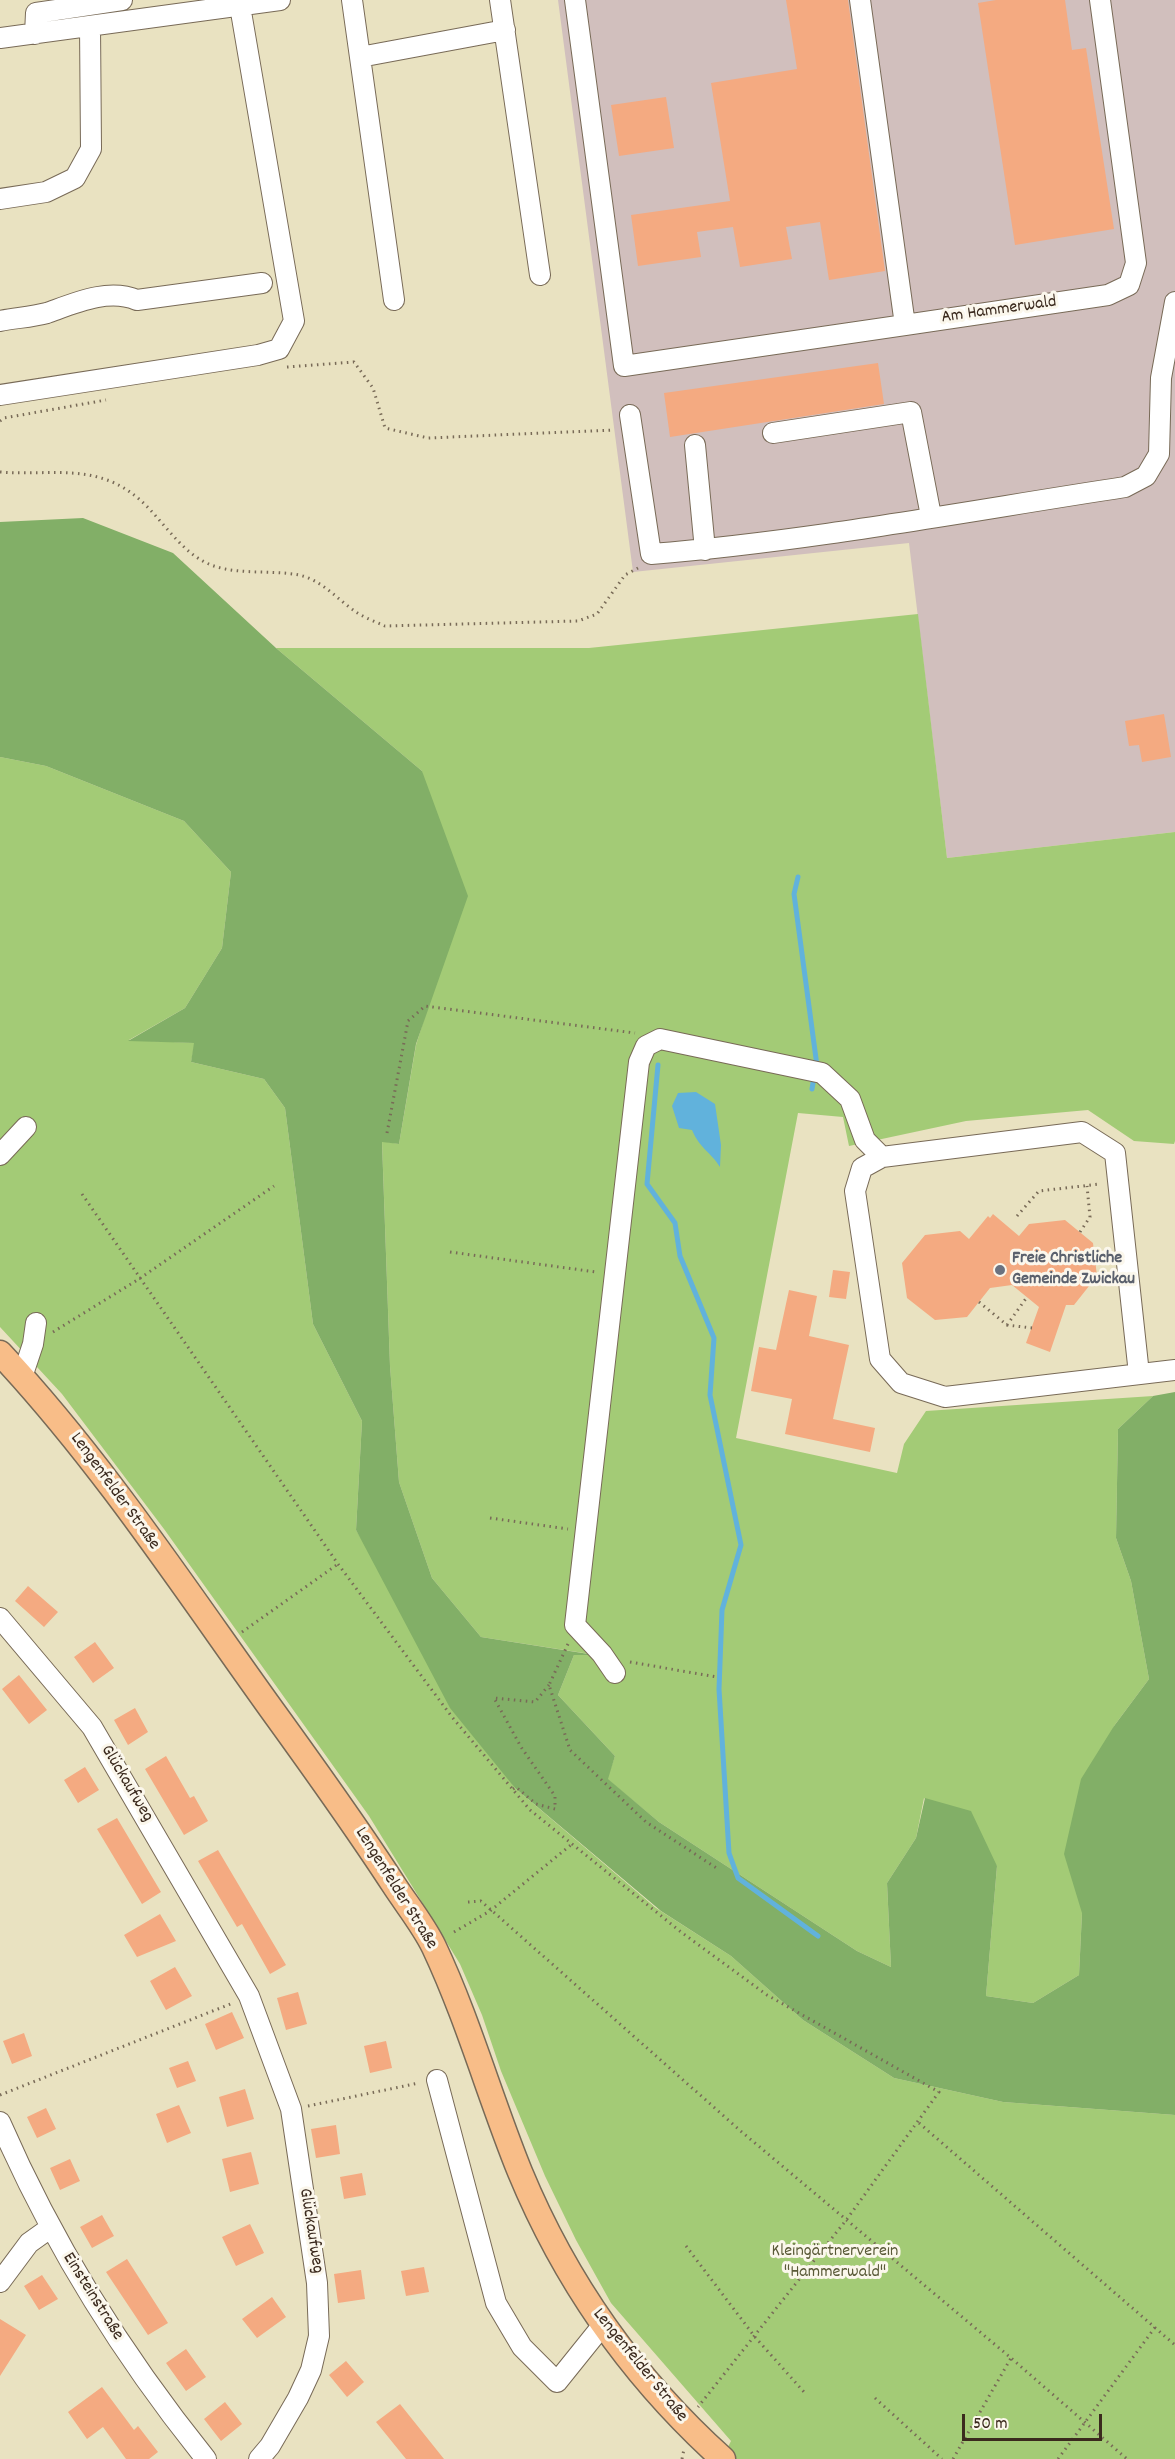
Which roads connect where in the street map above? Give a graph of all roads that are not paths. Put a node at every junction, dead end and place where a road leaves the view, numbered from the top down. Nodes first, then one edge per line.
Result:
1 (122, 0) edge
2 (352, 0) edge
3 (501, 0) edge
4 (575, 0) edge
5 (860, 0) edge
6 (1100, 0) edge
7 (271, 1) edge
8 (240, 6) junction
9 (90, 26) junction
10 (505, 30) junction
11 (35, 34) junction
12 (0, 39) edge
13 (360, 57) junction
14 (0, 199) edge
15 (540, 275) dead end
16 (262, 283) dead end
17 (394, 300) dead end
18 (1175, 302) edge
19 (0, 321) edge
20 (906, 325) junction
21 (0, 395) edge
22 (632, 422) road end
23 (773, 432) dead end
24 (695, 445) dead end
25 (931, 516) junction
26 (705, 550) junction
27 (26, 1127) dead end
28 (0, 1155) edge
29 (882, 1157) junction
30 (36, 1323) dead end
31 (0, 1353) edge
32 (1175, 1370) edge
33 (1139, 1374) junction
34 (22, 1377) junction
35 (0, 1618) edge
36 (615, 1672) dead end
37 (437, 2080) road end
38 (0, 2122) edge
39 (50, 2228) junction
40 (0, 2282) edge
41 (602, 2325) junction
42 (206, 2459) edge
43 (259, 2459) edge
44 (723, 2459) edge

1 - 11 street
2 - 13 street
3 - 10 street
4 - 20 street
5 - 20 street
6 - 20 street, Am Hammerwald
7 - 8 street
8 - 9 street
8 - 21 street
9 - 11 street
9 - 14 street
10 - 13 street
10 - 15 street
11 - 12 street
13 - 17 street
16 - 19 street
18 - 25 street
22 - 26 street
23 - 25 street
24 - 26 street
25 - 26 street
27 - 28 street
29 - 33 street
29 - 33 street
29 - 36 street
30 - 34 street
31 - 34 main road, Lengenfelder Straße
32 - 33 street
34 - 41 main road, Lengenfelder Straße
35 - 43 street, Glückaufweg
37 - 41 street
38 - 39 street, Einsteinstraße
39 - 40 street
39 - 42 street, Einsteinstraße
41 - 44 main road, Lengenfelder Straße

